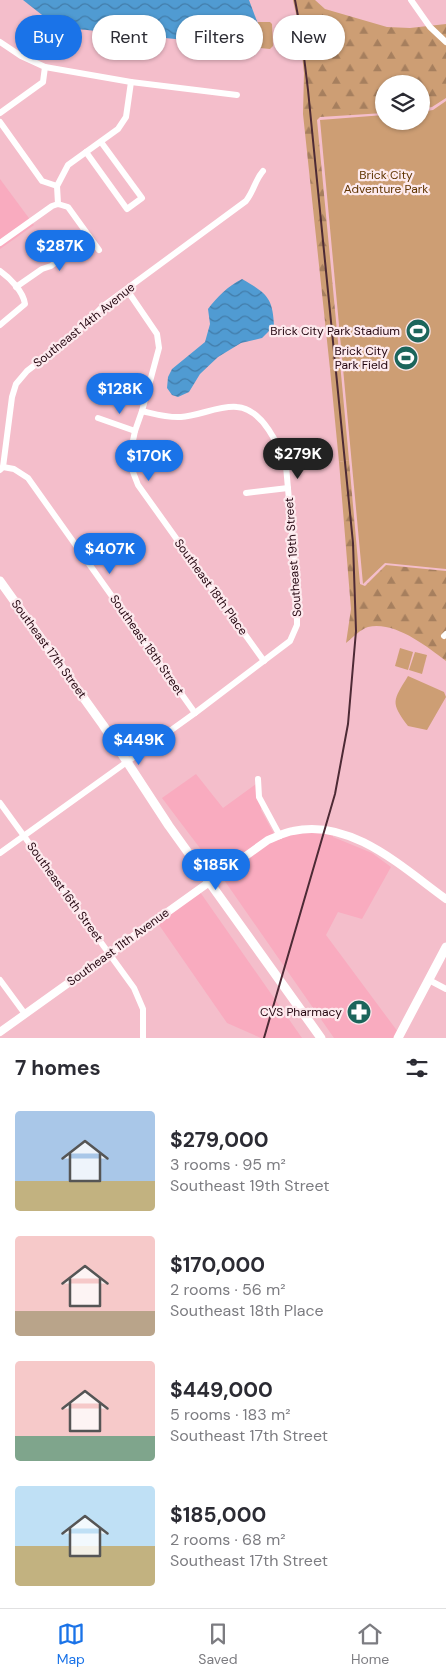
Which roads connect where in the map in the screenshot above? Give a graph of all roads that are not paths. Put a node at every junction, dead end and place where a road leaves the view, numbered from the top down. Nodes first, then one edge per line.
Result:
1 (411, 0) edge
2 (0, 42) edge
3 (446, 42) edge
4 (45, 68) junction
5 (131, 82) junction
6 (236, 95) dead end
7 (0, 113) edge
8 (0, 122) edge
9 (101, 142) junction
10 (86, 152) junction
11 (263, 171) dead end
12 (57, 186) junction
13 (58, 204) junction
14 (89, 236) junction
15 (0, 243) edge
16 (76, 246) junction
17 (99, 250) dead end
18 (60, 258) junction
19 (0, 271) edge
20 (16, 287) junction
21 (127, 290) junction
22 (0, 325) edge
23 (142, 411) junction
24 (98, 418) dead end
25 (135, 431) junction
26 (1, 469) edge
27 (288, 488) junction
28 (246, 493) dead end
29 (0, 581) edge
30 (264, 661) junction
31 (195, 713) junction
32 (128, 761) junction
33 (258, 780) dead end
34 (0, 803) edge
35 (24, 836) junction
36 (280, 836) junction
37 (0, 853) edge
38 (209, 882) junction
39 (446, 899) edge
40 (446, 947) edge
41 (109, 953) junction
42 (0, 980) edge
43 (429, 980) junction
44 (446, 990) edge
45 (25, 1014) junction
46 (0, 1032) edge
47 (143, 1038) edge
48 (321, 1038) edge
49 (398, 1038) edge

1 - 3 street
2 - 4 street
4 - 5 street
4 - 7 street
5 - 6 street
5 - 9 street
8 - 12 street
9 - 10 street
9 - 10 street
10 - 12 street
11 - 21 street, Southeast 14th Avenue
12 - 13 street
13 - 14 street
13 - 15 street
14 - 16 street
14 - 17 street
16 - 18 street
16 - 18 street
18 - 20 street
19 - 20 street
20 - 22 street
21 - 23 street, Southeast 18th Place
21 - 26 street, Southeast 14th Avenue
23 - 25 street, Southeast 18th Place
23 - 27 street, Southeast 19th Street
24 - 25 street
25 - 30 street, Southeast 18th Place
26 - 31 street, Southeast 18th Street
27 - 28 street
27 - 30 street, Southeast 19th Street
29 - 32 main road, Southeast 17th Street
30 - 31 street, Southeast 19th Street
31 - 32 street, Southeast 19th Street
32 - 35 street, Southeast 19th Street
32 - 38 main road, Southeast 17th Street
33 - 36 street
34 - 35 street, Southeast 16th Street
35 - 37 street, Southeast 19th Street
35 - 41 street, Southeast 16th Street
36 - 38 street, Southeast 11th Avenue
36 - 39 street, Southeast 11th Avenue
38 - 41 street, Southeast 11th Avenue
38 - 48 main road, Southeast 17th Street
40 - 43 main road
41 - 45 street, Southeast 11th Avenue
41 - 47 street, Southeast 16th Street
42 - 45 street
43 - 44 street
43 - 49 main road
45 - 46 street, Southeast 11th Avenue

